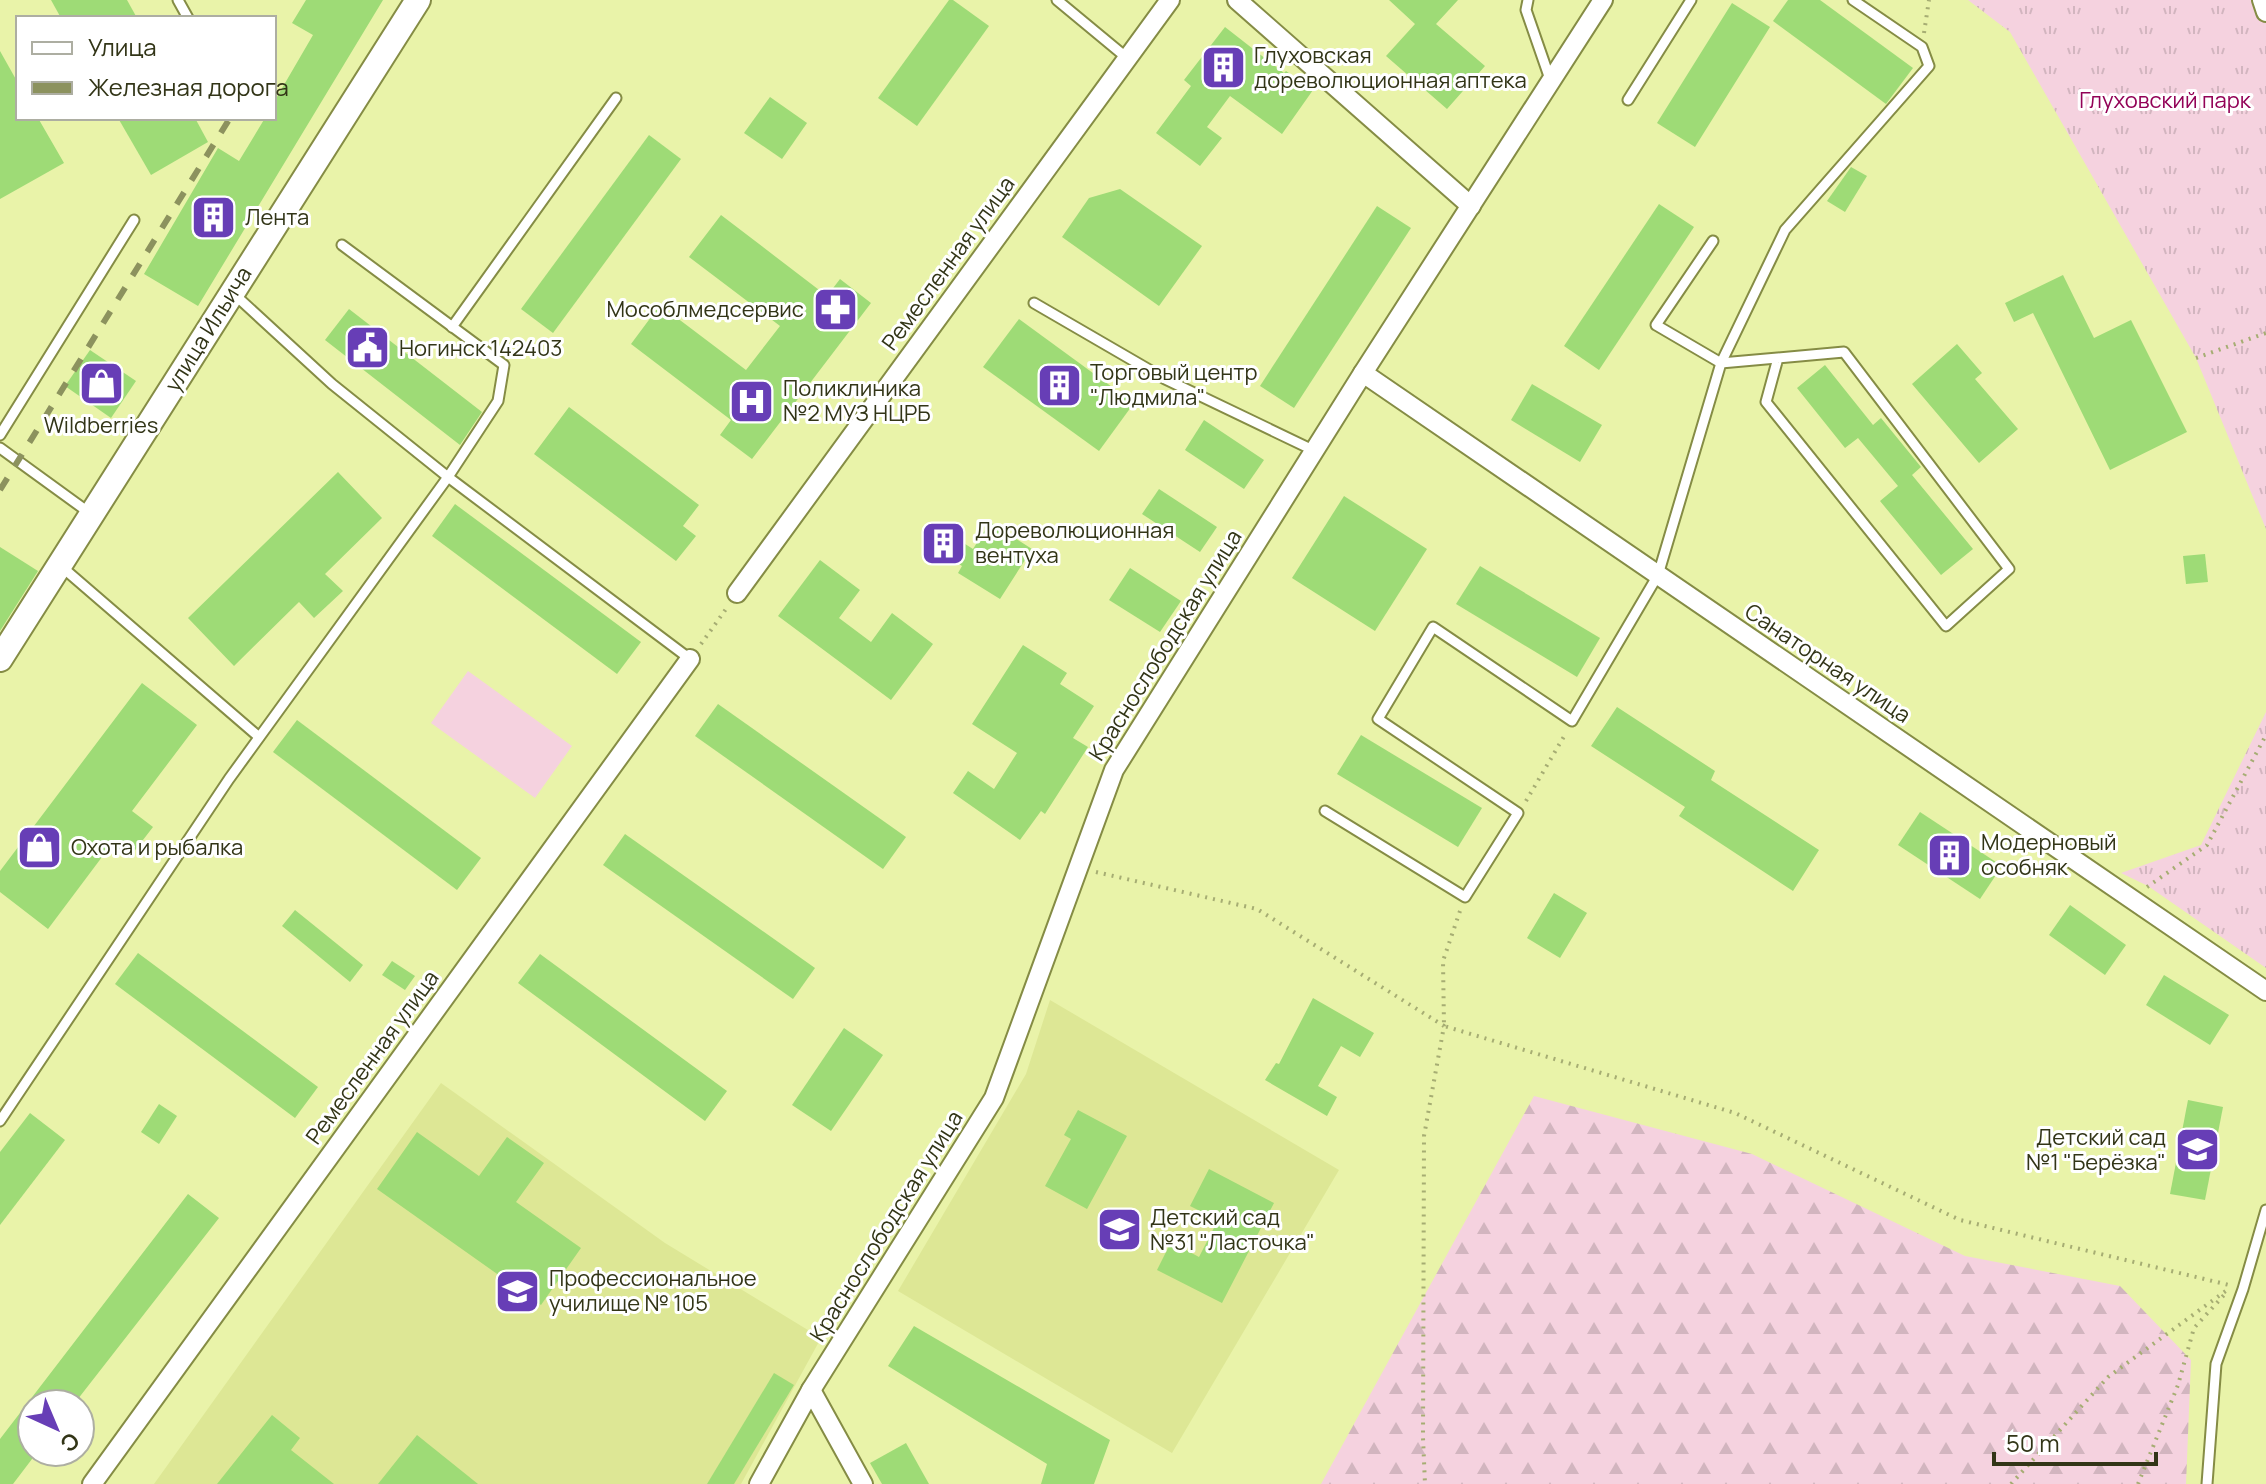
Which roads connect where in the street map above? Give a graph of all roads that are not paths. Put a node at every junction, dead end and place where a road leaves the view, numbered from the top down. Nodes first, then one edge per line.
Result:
1 (418, 0) edge
2 (1057, 0) edge
3 (1170, 0) edge
4 (1237, 0) edge
5 (1528, 0) edge
6 (1603, 0) edge
7 (1691, 0) edge
8 (1853, 0) edge
9 (2262, 0) edge
10 (2266, 12) edge
11 (1127, 58) junction
12 (1551, 82) junction
13 (616, 98) dead end
14 (1628, 100) dead end
15 (1471, 206) junction
16 (134, 220) dead end
17 (1713, 241) dead end
18 (342, 245) dead end
19 (231, 292) junction
20 (1034, 303) dead end
21 (452, 327) junction
22 (1778, 358) junction
23 (1721, 363) junction
24 (1363, 373) junction
25 (0, 435) edge
26 (0, 448) edge
27 (1315, 451) junction
28 (448, 477) junction
29 (91, 514) junction
30 (59, 564) junction
31 (1658, 575) junction
32 (737, 593) road end
33 (0, 659) edge
34 (690, 659) joint
35 (259, 737) junction
36 (1325, 811) dead end
37 (2266, 991) edge
38 (0, 1121) edge
39 (2266, 1210) edge
40 (811, 1390) junction
41 (92, 1484) edge
42 (759, 1484) edge
43 (863, 1484) edge
44 (2207, 1484) edge

1 - 19 main road, улица Ильича
2 - 11 lane
3 - 11 street, Ремесленная улица
4 - 15 street
5 - 12 lane
6 - 12 street, Краснослободская улица
7 - 14 lane
8 - 23 lane
9 - 10 street
11 - 32 street, Ремесленная улица
12 - 15 street, Краснослободская улица
13 - 21 lane
15 - 24 street, Краснослободская улица
16 - 25 lane
17 - 23 lane
18 - 21 lane
19 - 28 lane
19 - 29 main road, улица Ильича
20 - 27 lane
21 - 28 lane
22 - 22 lane
22 - 23 lane
23 - 31 lane
24 - 27 street, Краснослободская улица
24 - 31 street, Санаторная улица
26 - 29 lane
27 - 40 street, Краснослободская улица
28 - 34 lane
28 - 35 lane
29 - 30 main road, улица Ильича
30 - 33 main road, улица Ильича
30 - 35 lane
31 - 36 lane
31 - 37 street, Санаторная улица
34 - 41 street, Ремесленная улица
35 - 38 lane
39 - 44 lane
40 - 42 street, Краснослободская улица
40 - 43 street

